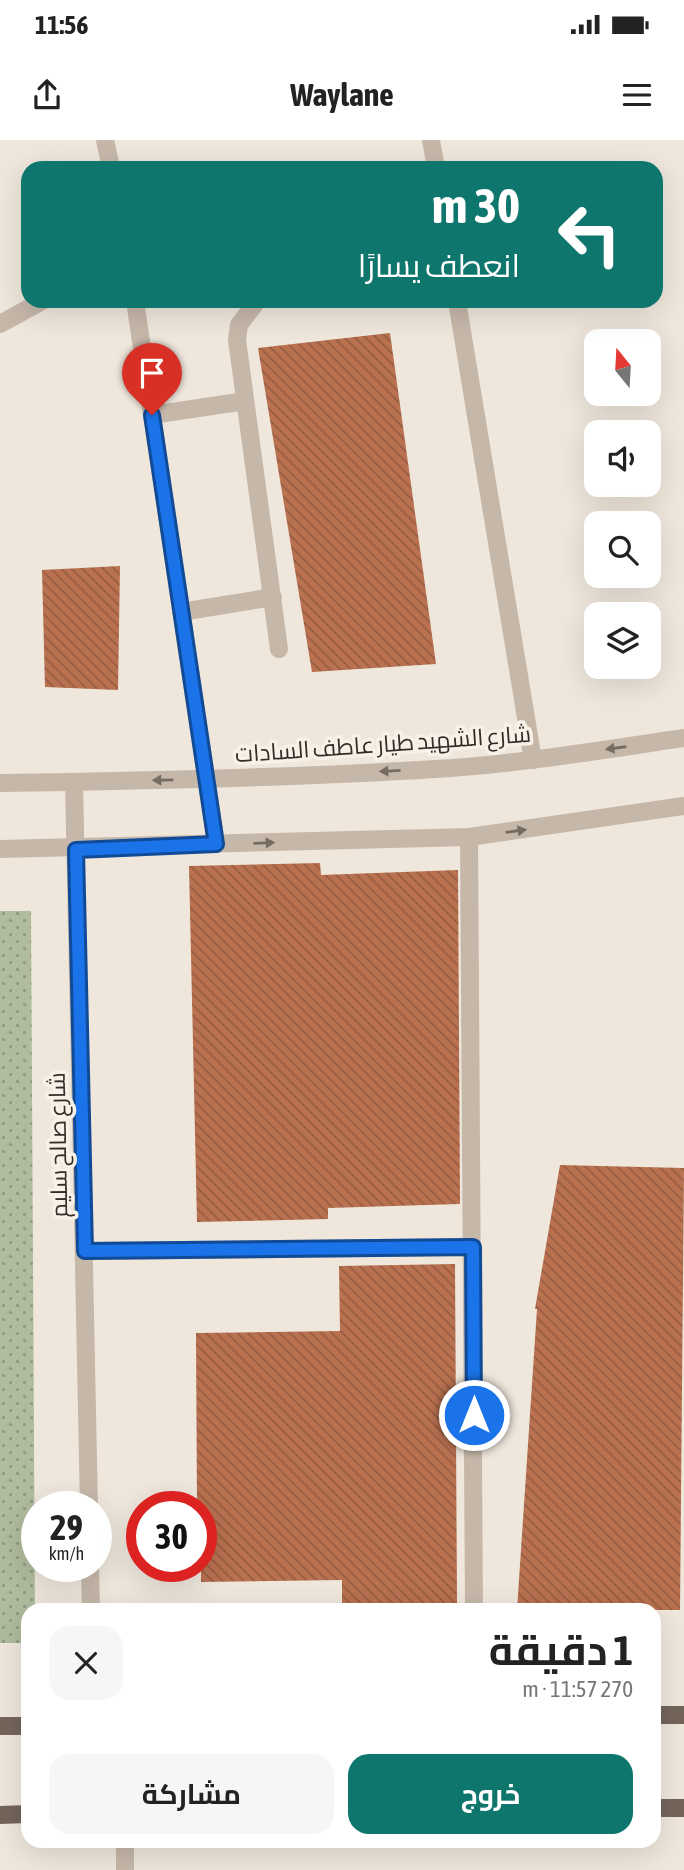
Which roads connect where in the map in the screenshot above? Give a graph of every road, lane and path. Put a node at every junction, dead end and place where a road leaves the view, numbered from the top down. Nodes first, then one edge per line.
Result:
1 (105, 140) edge
2 (431, 140) edge
3 (110, 161) edge
4 (435, 161) edge
5 (29, 308) edge
6 (136, 308) edge
7 (251, 308) edge
8 (458, 308) edge
9 (0, 324) edge
10 (245, 401) junction
11 (152, 415) junction
12 (273, 597) junction
13 (181, 612) junction
14 (279, 649) dead end
15 (684, 738) edge
16 (533, 760) junction
17 (206, 779) junction
18 (74, 782) junction
19 (0, 783) edge
20 (684, 806) edge
21 (469, 837) junction
22 (216, 844) junction
23 (0, 849) edge
24 (76, 850) junction
25 (473, 1247) junction
26 (85, 1251) junction
27 (89, 1491) edge
28 (90, 1582) edge
29 (91, 1603) edge
30 (474, 1603) edge
31 (661, 1715) edge
32 (684, 1715) edge
33 (0, 1726) edge
34 (21, 1726) edge
35 (661, 1808) edge
36 (684, 1808) edge
37 (21, 1814) edge
38 (0, 1815) edge
39 (125, 1848) edge
40 (125, 1870) edge

1 - 3 street
2 - 4 street
5 - 9 street
6 - 11 street
7 - 10 street
8 - 16 street
10 - 11 street
10 - 12 street
11 - 13 street
12 - 13 street
12 - 14 street
13 - 17 street
15 -> 16 street, شارع الشهيد طيار عاطف السادات
16 -> 17 street, شارع الشهيد طيار عاطف السادات
17 -> 18 street, شارع الشهيد طيار عاطف السادات
17 - 22 street
18 - 19 street, شارع الشهيد طيار عاطف السادات
18 - 24 street, شارع صالح سليم
21 -> 20 street
22 -> 21 street
21 - 25 street
22 - 24 street
23 - 24 street
24 - 26 street, شارع صالح سليم
25 - 26 street
25 - 30 street
26 - 27 street, شارع صالح سليم
28 - 29 street
31 - 32 main road
33 - 34 main road
35 - 36 main road
37 - 38 main road
39 - 40 street

